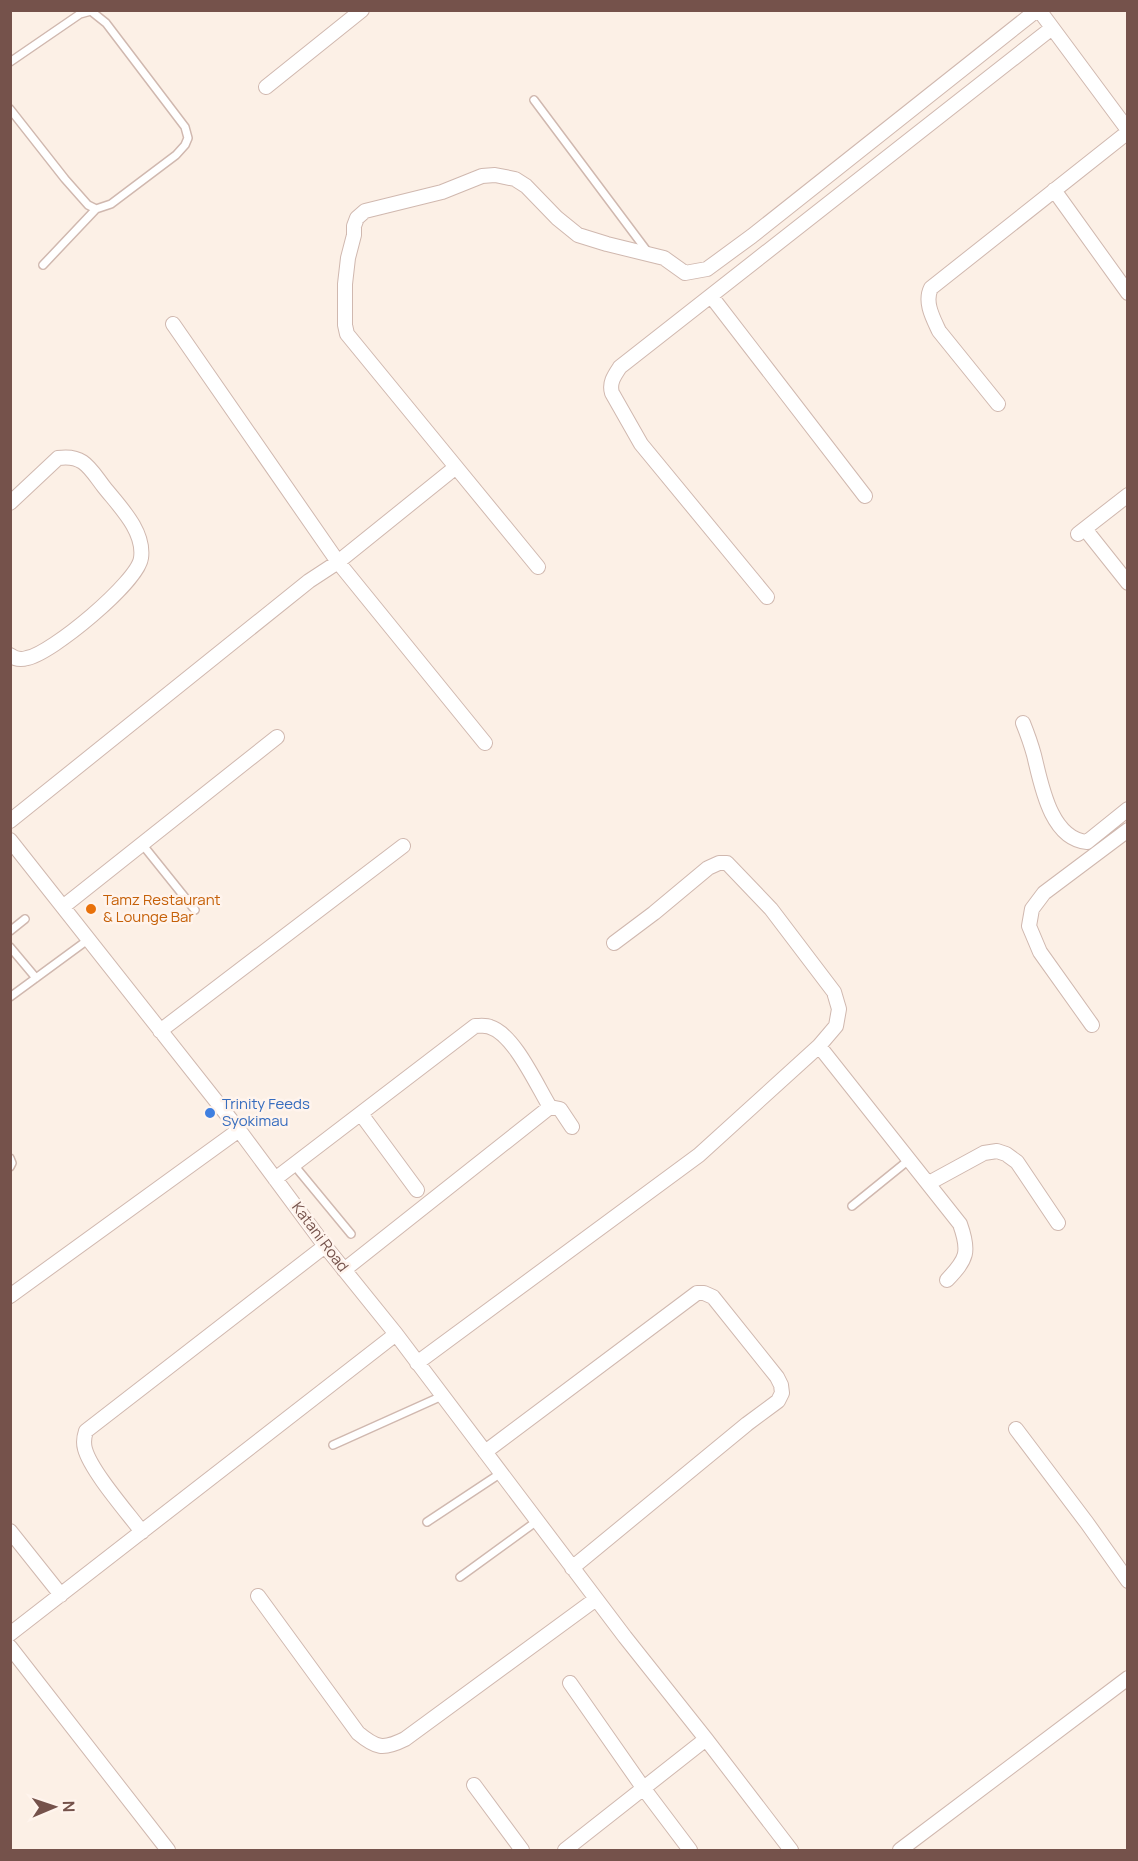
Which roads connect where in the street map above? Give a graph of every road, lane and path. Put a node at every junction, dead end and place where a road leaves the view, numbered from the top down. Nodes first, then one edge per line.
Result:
1 (362, 10) edge
2 (1038, 10) edge
3 (1052, 28) junction
4 (10, 62) edge
5 (266, 87) dead end
6 (534, 100) dead end
7 (10, 109) edge
8 (1128, 131) edge
9 (1054, 190) junction
10 (96, 208) junction
11 (649, 254) junction
12 (43, 265) dead end
13 (1128, 293) edge
14 (711, 296) junction
15 (173, 324) dead end
16 (998, 404) dead end
17 (456, 467) junction
18 (1128, 495) edge
19 (865, 496) dead end
20 (10, 503) edge
21 (338, 562) junction
22 (538, 567) dead end
23 (1128, 583) edge
24 (767, 597) dead end
25 (10, 654) edge
26 (1023, 723) dead end
27 (277, 737) dead end
28 (485, 743) dead end
29 (1128, 809) edge
30 (10, 821) edge
31 (1128, 830) edge
32 (10, 840) edge
33 (142, 844) junction
34 (403, 846) dead end
35 (64, 906) junction
36 (195, 910) dead end
37 (25, 919) dead end
38 (10, 931) edge
39 (89, 939) junction
40 (614, 943) dead end
41 (10, 947) edge
42 (36, 978) junction
43 (10, 997) edge
44 (1092, 1025) dead end
45 (160, 1031) junction
46 (819, 1046) junction
47 (550, 1107) junction
48 (361, 1114) junction
49 (572, 1128) dead end
50 (239, 1130) junction
51 (10, 1158) edge
52 (910, 1159) junction
53 (294, 1165) junction
54 (10, 1167) edge
55 (276, 1179) junction
56 (929, 1183) junction
57 (417, 1190) dead end
58 (852, 1206) dead end
59 (1058, 1223) dead end
60 (351, 1234) dead end
61 (325, 1246) junction
62 (344, 1270) junction
63 (947, 1280) dead end
64 (10, 1296) edge
65 (396, 1334) junction
66 (417, 1363) junction
67 (442, 1396) junction
68 (1016, 1429) dead end
69 (333, 1445) dead end
70 (485, 1452) junction
71 (501, 1473) junction
72 (537, 1521) junction
73 (427, 1522) dead end
74 (10, 1531) edge
75 (142, 1532) junction
76 (572, 1568) junction
77 (460, 1577) dead end
78 (1128, 1581) edge
79 (61, 1595) junction
80 (258, 1596) dead end
81 (596, 1599) junction
82 (10, 1634) edge
83 (10, 1647) edge
84 (1128, 1678) edge
85 (570, 1683) dead end
86 (706, 1739) junction
87 (474, 1785) dead end
88 (644, 1789) junction
89 (168, 1851) edge
90 (522, 1851) edge
91 (565, 1851) edge
92 (690, 1851) edge
93 (791, 1851) edge
94 (900, 1851) edge

1 - 5 street
2 - 3 street
2 - 11 street
3 - 8 street
3 - 14 street
4 - 10 lane
6 - 11 lane
7 - 10 lane
8 - 9 street
9 - 13 street
9 - 16 street
10 - 12 lane
11 - 17 street
14 - 19 street
14 - 24 street
15 - 21 street
17 - 21 street
17 - 22 street
18 - 23 street
20 - 25 street
21 - 28 street
21 - 30 street
26 - 29 street
27 - 33 street
31 - 44 street
32 - 35 street, Katani Road
33 - 35 street
33 - 36 lane
34 - 45 street
35 - 39 street, Katani Road
37 - 38 lane
39 - 42 lane
39 - 45 street, Katani Road
40 - 46 street
41 - 42 lane
42 - 43 lane
45 - 50 street, Katani Road
46 - 52 street
46 - 66 street
47 - 48 street
47 - 49 street
47 - 62 street
48 - 53 street
48 - 57 street
50 - 55 street, Katani Road
50 - 64 street
51 - 54 lane
52 - 56 street
52 - 58 lane
53 - 55 street
53 - 60 lane
55 - 61 street, Katani Road
56 - 59 street
56 - 63 street
61 - 62 street, Katani Road
61 - 75 street
62 - 65 street, Katani Road
65 - 66 street, Katani Road
65 - 75 street
66 - 67 street, Katani Road
67 - 69 lane
67 - 70 street, Katani Road
68 - 78 street
70 - 71 street, Katani Road
70 - 76 street
71 - 72 street, Katani Road
71 - 73 lane
72 - 76 street, Katani Road
72 - 77 lane
74 - 79 street
75 - 79 street
76 - 81 street, Katani Road
79 - 82 street
80 - 81 street
81 - 86 street, Katani Road
83 - 89 street
84 - 94 street
85 - 88 street
86 - 88 street
86 - 93 street, Katani Road
87 - 90 street
88 - 91 street
88 - 92 street

